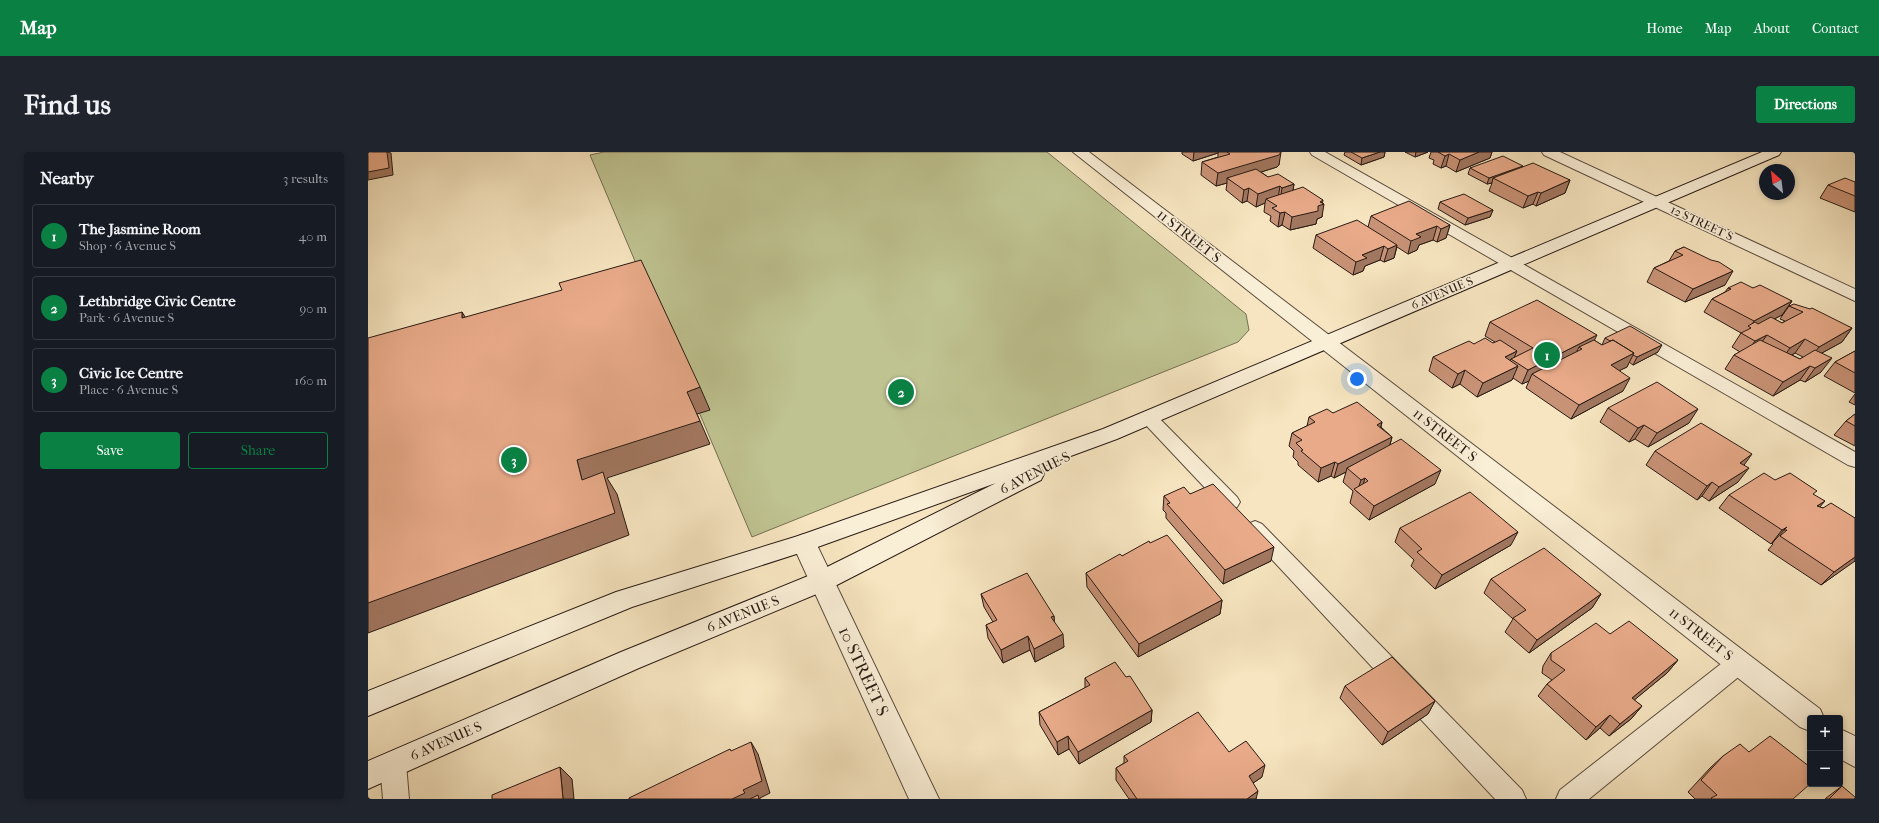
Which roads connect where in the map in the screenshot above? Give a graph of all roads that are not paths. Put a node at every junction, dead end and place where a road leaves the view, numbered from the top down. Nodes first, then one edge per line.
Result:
1 (1080, 152) edge
2 (1316, 152) edge
3 (1549, 152) edge
4 (1774, 152) edge
5 (1657, 202) junction
6 (1512, 263) junction
7 (1855, 296) edge
8 (1326, 342) junction
9 (1150, 418) junction
10 (1110, 434) junction
11 (1855, 460) edge
12 (804, 543) junction
13 (822, 581) junction
14 (1739, 663) junction
15 (368, 704) edge
16 (1807, 716) edge
17 (1843, 744) edge
18 (1855, 753) edge
19 (393, 764) junction
20 (368, 775) edge
21 (396, 799) edge
22 (924, 799) edge
23 (1513, 799) edge
24 (1569, 799) edge

1 - 8 main road, 11 STREET S
2 - 6 lane
3 - 5 main road, 12 STREET S
4 - 5 main road, 6 AVENUE S
5 - 6 main road, 6 AVENUE S
5 - 7 main road, 12 STREET S
6 - 8 main road, 6 AVENUE S
6 - 11 lane
8 - 9 main road, 6 AVENUE S
8 - 14 main road, 11 STREET S
9 - 10 main road, 6 AVENUE S
9 - 23 lane
10 - 12 main road, 6 AVENUE S
10 - 13 main road, 6 AVENUE S
12 - 13 main road, 10 STREET S
12 - 15 main road, 6 AVENUE S
13 - 19 main road, 6 AVENUE S
13 - 22 main road, 10 STREET S
14 - 16 main road, 11 STREET S
14 - 24 lane
17 - 18 main road
19 - 20 main road, 6 AVENUE S
19 - 21 lane

